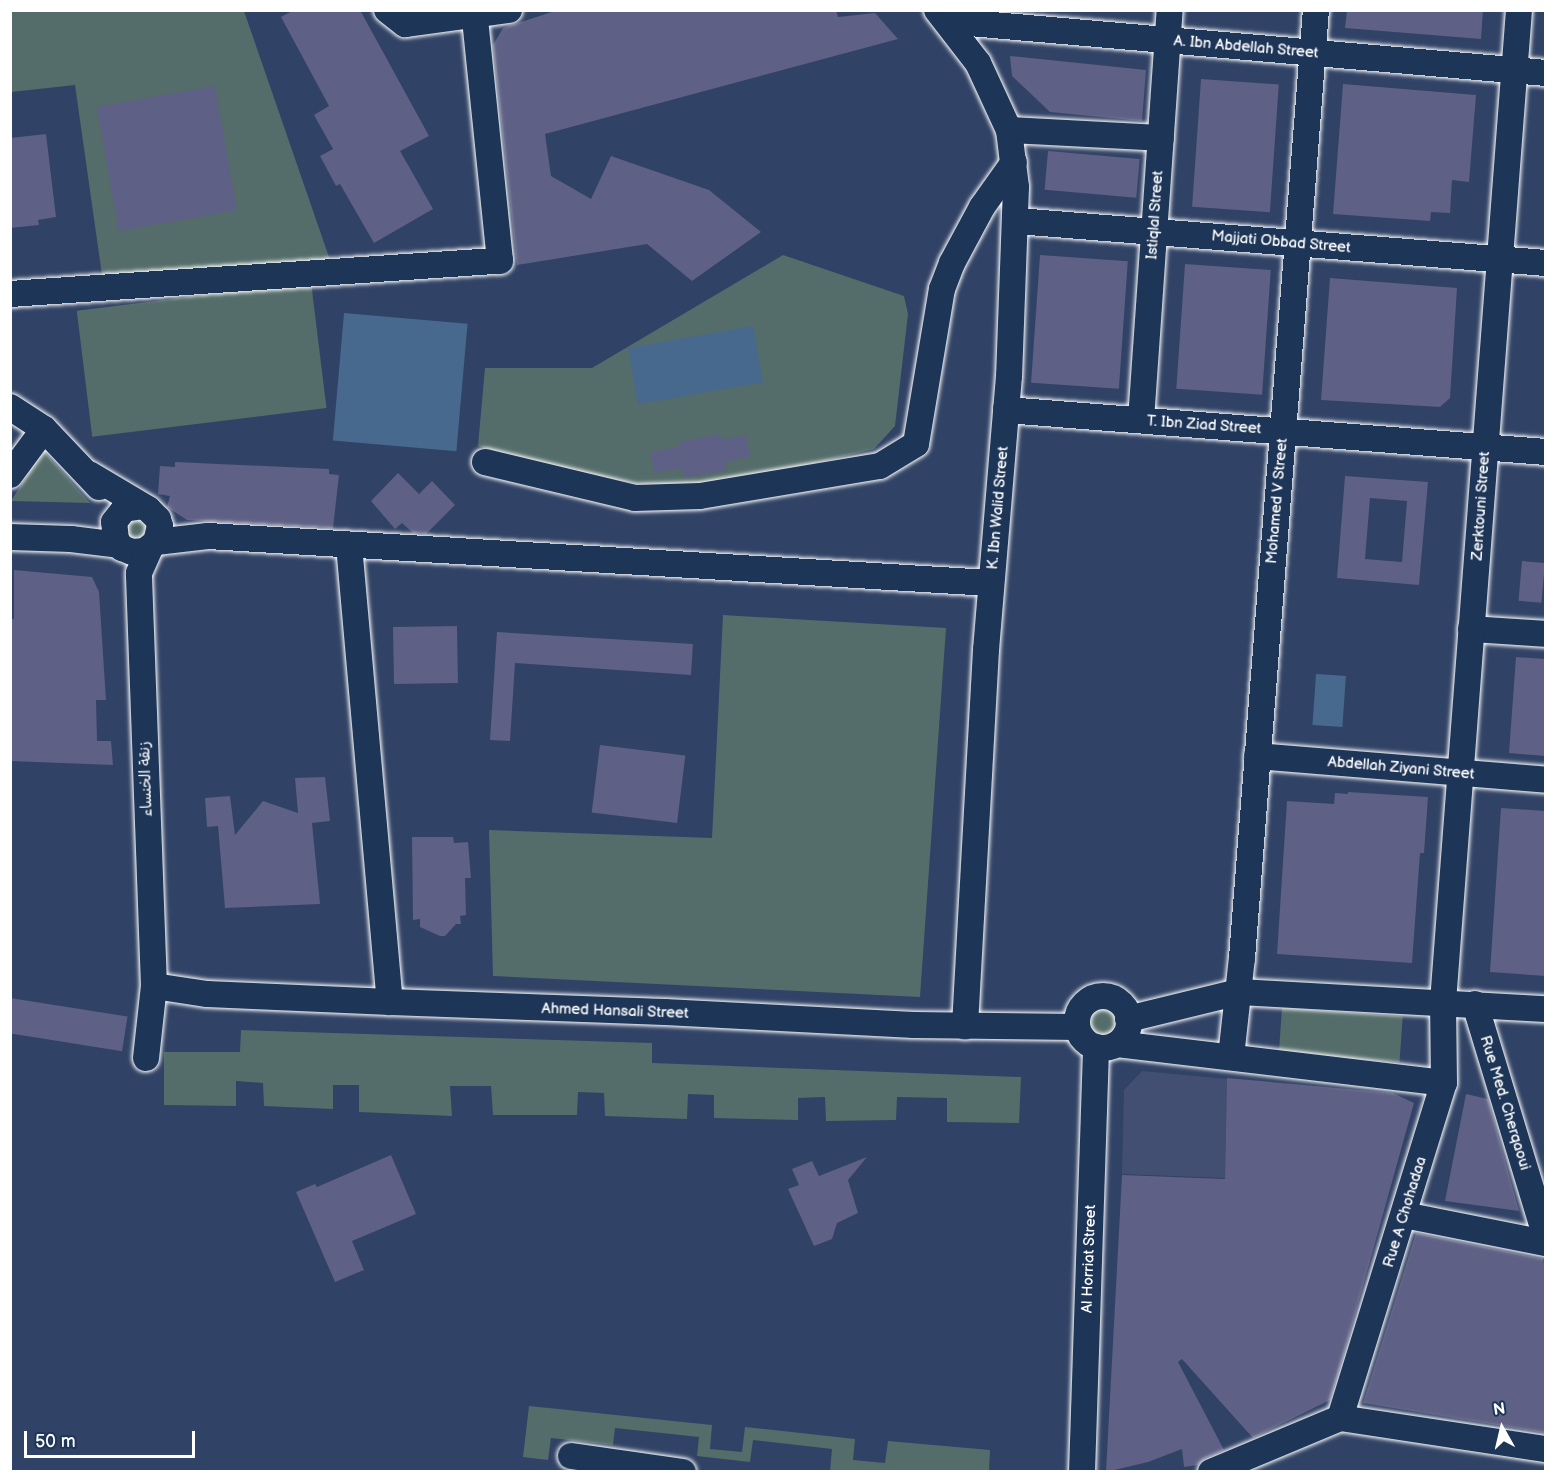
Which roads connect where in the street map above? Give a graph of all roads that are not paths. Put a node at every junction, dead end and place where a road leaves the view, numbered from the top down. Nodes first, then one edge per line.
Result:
1 (387, 10) edge
2 (509, 10) edge
3 (1170, 10) edge
4 (1316, 10) edge
5 (1519, 10) edge
6 (474, 14) edge
7 (942, 16) edge
8 (1168, 40) junction
9 (1313, 53) junction
10 (1515, 70) junction
11 (1545, 73) edge
12 (1009, 130) junction
13 (1161, 138) junction
14 (1014, 162) junction
15 (1017, 220) junction
16 (1154, 232) junction
17 (1298, 243) junction
18 (1500, 259) junction
19 (1545, 263) edge
20 (10, 294) edge
21 (10, 407) edge
22 (1006, 410) junction
23 (1141, 420) junction
24 (44, 429) junction
25 (1282, 431) junction
26 (1485, 447) junction
27 (1545, 452) edge
28 (485, 462) dead end
29 (10, 475) edge
30 (136, 531) junction
31 (10, 537) edge
32 (349, 545) junction
33 (991, 583) junction
34 (1471, 629) junction
35 (1545, 634) edge
36 (1257, 756) junction
37 (1461, 773) junction
38 (1545, 780) edge
39 (154, 986) junction
40 (1239, 992) junction
41 (390, 1002) junction
42 (1443, 1002) junction
43 (1475, 1004) junction
44 (1545, 1009) edge
45 (1128, 1019) junction
46 (965, 1026) junction
47 (1077, 1027) junction
48 (1106, 1045) junction
49 (1232, 1057) junction
50 (146, 1058) dead end
51 (1444, 1083) junction
52 (1404, 1215) junction
53 (1545, 1238) edge
54 (1545, 1243) edge
55 (1340, 1418) junction
56 (1545, 1449) edge
57 (571, 1456) dead end
58 (683, 1472) edge
59 (1082, 1472) edge
60 (1212, 1472) edge

1 - 6 street
2 - 6 street
3 - 8 street, Istiqlal Street
4 - 9 street, Mohamed V Street
5 - 10 street, Zerktouni Street
6 - 20 street
7 - 8 street, A. Ibn Abdellah Street
7 - 12 street, K. Ibn Walid Street
8 - 9 street, A. Ibn Abdellah Street
8 - 13 street, Istiqlal Street
9 - 10 street, A. Ibn Abdellah Street
9 - 17 street, Mohamed V Street
10 - 11 street, A. Ibn Abdellah Street
10 - 18 street, Zerktouni Street
12 - 13 street
12 - 14 street, K. Ibn Walid Street
13 - 16 street, Istiqlal Street
14 - 15 street, K. Ibn Walid Street
14 - 28 street
15 - 16 street, Majjati Obbad Street
15 - 22 street, K. Ibn Walid Street
16 - 17 street, Majjati Obbad Street
16 - 23 street, Istiqlal Street
17 - 18 street, Majjati Obbad Street
17 - 25 street, Mohamed V Street
18 - 19 street, Majjati Obbad Street
18 - 26 street, Zerktouni Street
21 - 24 street
22 - 23 street, T. Ibn Ziad Street
22 - 33 street, K. Ibn Walid Street
23 - 25 street, T. Ibn Ziad Street
24 - 29 street
24 - 30 street
25 - 26 street, T. Ibn Ziad Street
25 - 36 street, Mohamed V Street
26 - 27 street, T. Ibn Ziad Street
26 - 34 street, Zerktouni Street
30 - 31 street
30 - 32 street
30 - 39 street, زنقة الخنساء
32 - 33 street
32 - 41 street
33 - 46 street, K. Ibn Walid Street
34 - 35 street
34 - 37 street, Zerktouni Street
36 - 37 street, Abdellah Ziyani Street
36 - 40 street, Mohamed V Street
37 - 38 street, Abdellah Ziyani Street
37 - 42 street, Zerktouni Street
39 - 41 street, Ahmed Hansali Street
39 - 50 street, زنقة الخنساء
40 - 42 street
40 - 45 street
40 - 49 street, Mohamed V Street
41 - 46 street, Ahmed Hansali Street
42 - 43 street
42 - 51 street, Rue A Chohadaa
43 - 44 street
43 - 53 street, Rue Med. Cherqaoui
45 - 47 street
45 - 48 street
46 - 47 street, Ahmed Hansali Street
47 - 48 street
48 - 49 street
48 - 59 street, Al Horriat Street
49 - 51 street
51 - 52 street, Rue A Chohadaa
52 - 54 street
52 - 55 street, Rue A Chohadaa
55 - 56 street
55 - 60 street
57 - 58 street

